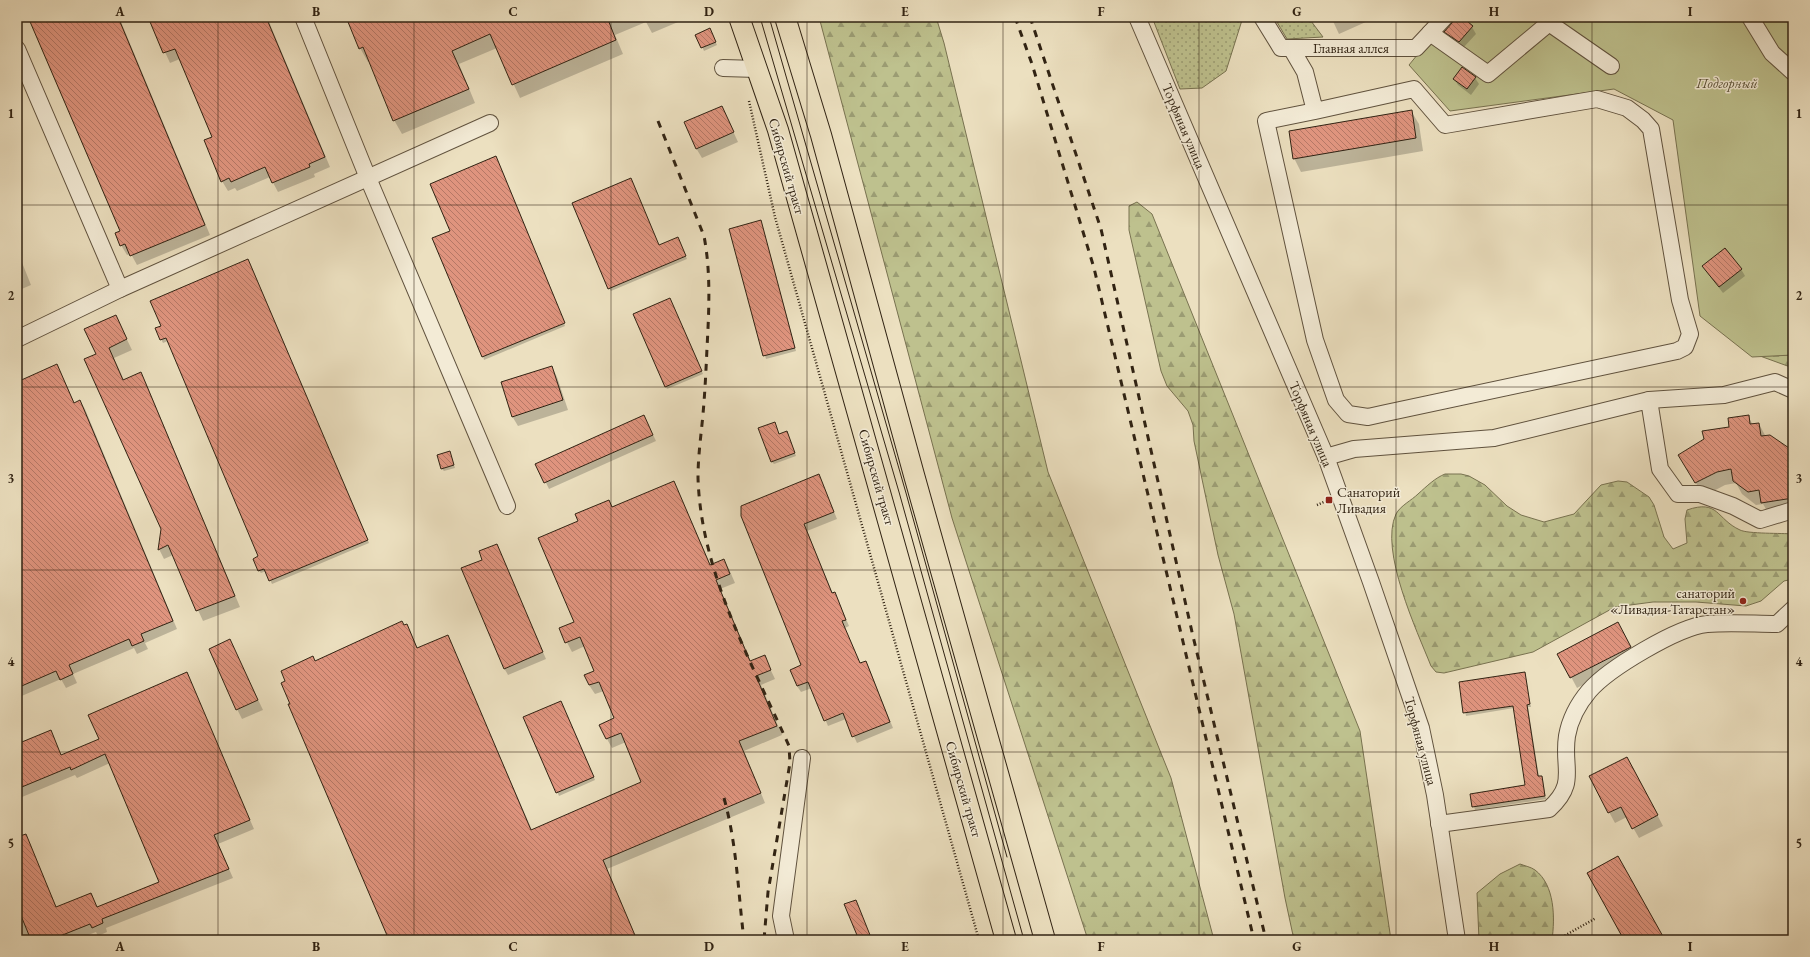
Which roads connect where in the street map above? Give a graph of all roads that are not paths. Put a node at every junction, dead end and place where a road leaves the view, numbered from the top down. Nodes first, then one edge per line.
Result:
1 (303, 17) edge
2 (739, 17) edge
3 (785, 17) edge
4 (1137, 17) edge
5 (1262, 17) edge
6 (1445, 17) edge
7 (1750, 17) edge
8 (1547, 20) edge
9 (1430, 33) junction
10 (1291, 48) junction
11 (17, 49) edge
12 (1611, 66) dead end
13 (723, 68) dead end
14 (757, 69) junction
15 (1793, 72) edge
16 (1315, 110) junction
17 (490, 123) dead end
18 (368, 178) junction
19 (120, 289) junction
20 (17, 338) edge
21 (1793, 390) edge
22 (1649, 400) junction
23 (1326, 457) junction
24 (507, 506) dead end
25 (1793, 510) edge
26 (1793, 609) edge
27 (1785, 624) edge
28 (802, 758) dead end
29 (1440, 824) junction
30 (786, 940) edge
31 (1006, 940) edge
32 (1045, 940) edge
33 (1457, 940) edge

1 - 18 street
2 - 14 main road, Сибирский тракт
3 - 32 main road
4 - 23 street, Торфяная улица
5 - 10 street, Главная аллея
6 - 9 street, Главная аллея
7 - 15 street
8 - 9 street
8 - 12 street
9 - 10 street, Главная аллея
10 - 16 street
11 - 19 street
13 - 14 street
14 - 31 main road, Сибирский тракт
16 - 16 street
17 - 18 street
18 - 19 street
18 - 24 street
19 - 20 street
21 - 22 street
22 - 23 street
22 - 25 street
23 - 29 street, Торфяная улица
26 - 27 street
27 - 29 street
28 - 30 street
29 - 33 street, Торфяная улица

